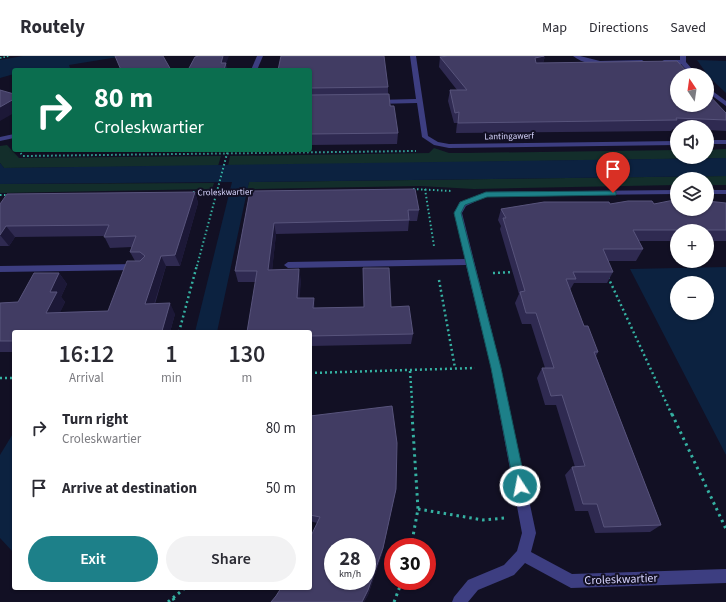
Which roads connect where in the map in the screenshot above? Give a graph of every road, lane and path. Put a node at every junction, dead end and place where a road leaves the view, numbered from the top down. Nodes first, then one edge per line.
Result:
1 (10, 56) edge
2 (260, 56) edge
3 (413, 56) edge
4 (576, 56) edge
5 (0, 58) edge
6 (683, 59) edge
7 (646, 62) edge
8 (661, 62) edge
9 (255, 68) edge
10 (689, 68) edge
11 (714, 95) edge
12 (419, 101) junction
13 (372, 102) edge
14 (726, 104) edge
15 (12, 136) edge
16 (0, 139) edge
17 (714, 142) edge
18 (726, 142) edge
19 (670, 143) edge
20 (436, 144) junction
21 (19, 152) edge
22 (227, 154) junction
23 (410, 189) edge
24 (254, 191) edge
25 (186, 192) edge
26 (217, 192) junction
27 (670, 192) edge
28 (714, 192) edge
29 (726, 192) edge
30 (0, 195) edge
31 (16, 195) edge
32 (472, 199) junction
33 (469, 262) junction
34 (288, 265) dead end
35 (145, 267) edge
36 (0, 269) edge
37 (605, 270) edge
38 (519, 272) edge
39 (472, 273) junction
40 (180, 330) edge
41 (496, 368) junction
42 (410, 370) junction
43 (312, 373) edge
44 (0, 378) edge
45 (12, 378) edge
46 (418, 509) junction
47 (526, 516) junction
48 (726, 529) edge
49 (413, 538) edge
50 (523, 555) junction
51 (726, 576) edge
52 (183, 590) edge
53 (399, 590) edge
54 (174, 600) edge
55 (168, 602) edge
56 (394, 602) edge
57 (459, 602) edge

1 - 5 path
2 - 9 street
3 - 12 street
4 - 7 street
6 - 8 street
6 - 10 street
11 - 14 street
12 - 13 street
12 - 20 street
15 - 16 street
17 - 18 street
19 - 20 street, Lantingawerf
20 - 22 path
21 - 22 path
22 - 26 path
23 - 32 path
24 - 26 path, Croleskwartier
25 - 26 path, Croleskwartier
26 - 40 path
27 - 32 street
28 - 29 street
30 - 31 path
32 - 33 street
33 - 34 street
33 - 39 street
35 - 36 street
37 - 48 path
38 - 39 path
39 - 41 street
41 - 42 path
41 - 47 street
42 - 43 path
42 - 46 path
44 - 45 path
46 - 47 path
46 - 49 path
47 - 50 street
50 - 51 street, Croleskwartier
50 - 57 street
52 - 54 path
53 - 56 path
54 - 55 path

